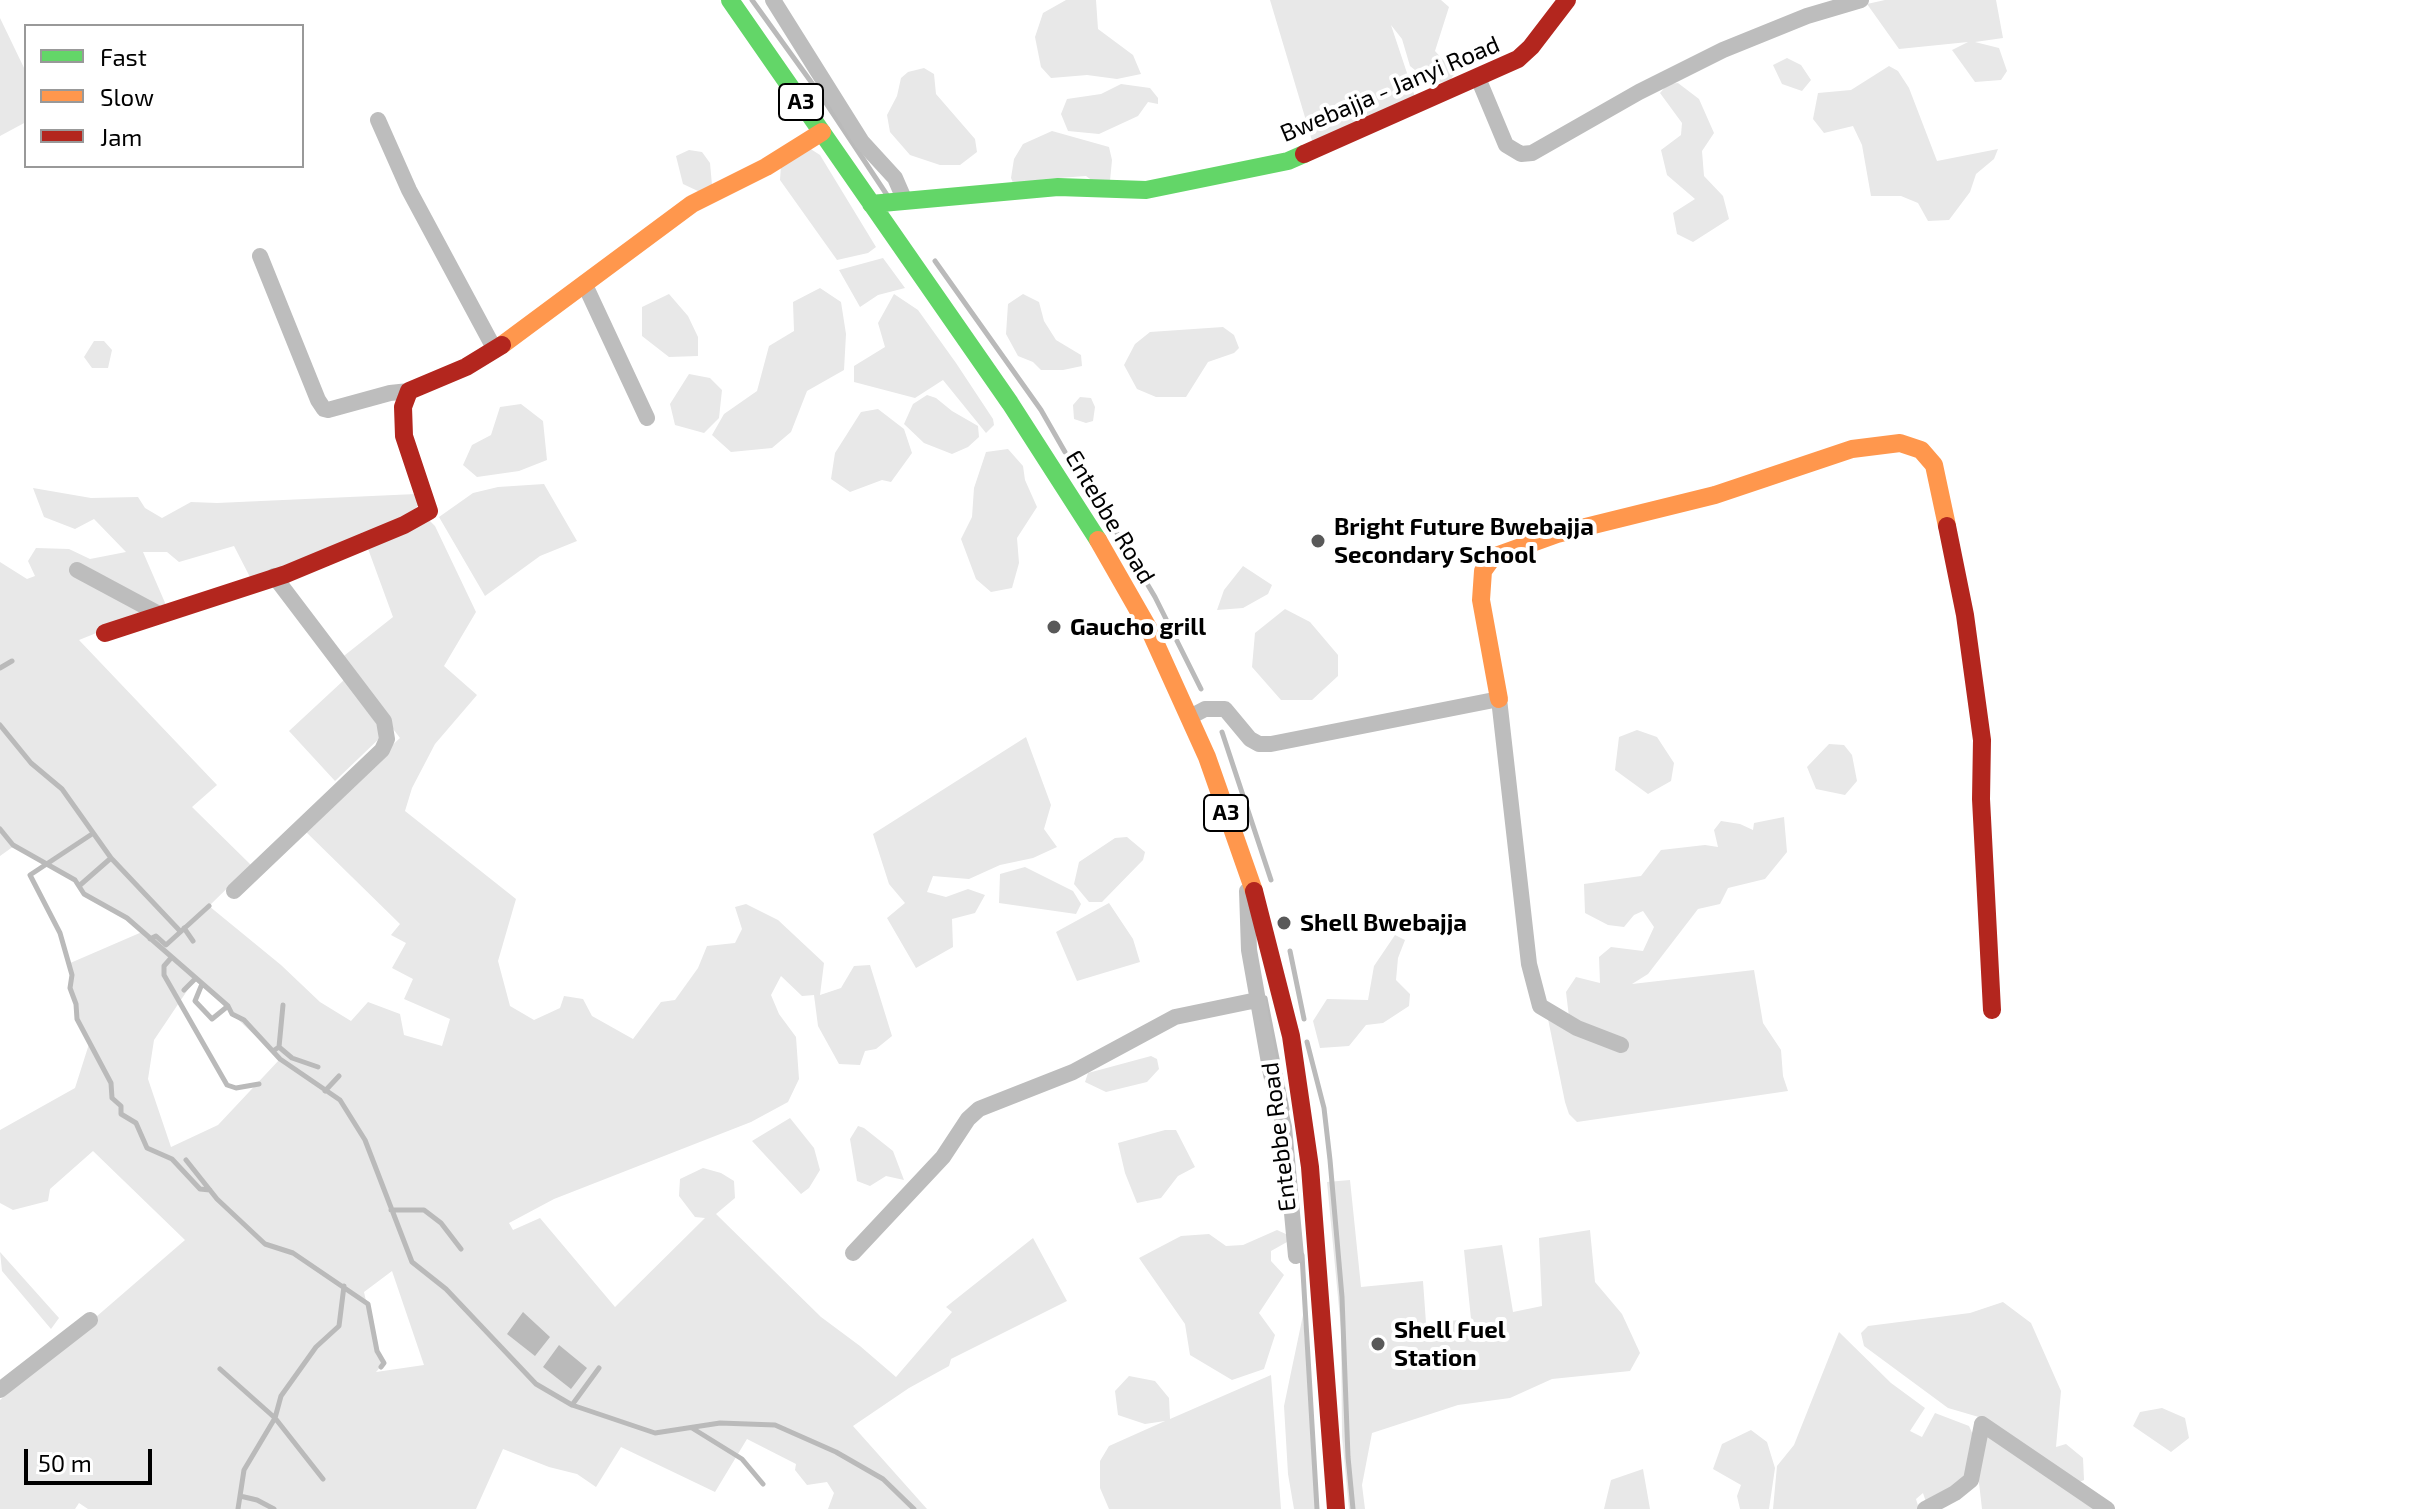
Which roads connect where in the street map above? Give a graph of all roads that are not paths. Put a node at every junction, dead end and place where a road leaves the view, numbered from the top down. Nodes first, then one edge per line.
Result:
1 (730, 0) edge
2 (773, 0) edge
3 (1567, 0) edge
4 (1861, 0) edge
5 (1478, 78) junction
6 (378, 120) dead end
7 (822, 132) junction
8 (905, 201) junction
9 (871, 204) junction
10 (260, 256) dead end
11 (585, 285) junction
12 (495, 350) junction
13 (409, 391) junction
14 (647, 418) dead end
15 (77, 570) dead end
16 (274, 576) junction
17 (159, 614) junction
18 (105, 633) dead end
19 (1499, 699) junction
20 (1190, 717) junction
21 (1247, 869) junction
22 (234, 891) dead end
23 (1257, 1000) junction
24 (1992, 1010) dead end
25 (1621, 1045) dead end
26 (853, 1253) dead end
27 (1296, 1256) dead end
28 (90, 1320) dead end
29 (0, 1390) edge
30 (1336, 1509) edge
31 (1925, 1509) edge
32 (2107, 1509) edge

1 - 7 street, Entebbe Road / A3
2 - 8 street
3 - 5 street, Bwebajja - Janyi Road
4 - 5 street
5 - 8 street, Bwebajja - Janyi Road
6 - 12 street
7 - 9 street, Entebbe Road / A3
7 - 11 street
8 - 9 street, Bwebajja - Janyi Road
9 - 20 street, Entebbe Road / A3
10 - 13 street
11 - 12 street
11 - 14 street
12 - 13 street
13 - 16 street
15 - 17 street
16 - 17 street
16 - 22 street
17 - 18 street
19 - 20 street
19 - 24 street
19 - 25 street
20 - 21 street, Entebbe Road / A3
21 - 23 street
21 - 30 street, Entebbe Road / A3
23 - 26 street
23 - 27 street
28 - 29 street
31 - 32 street

